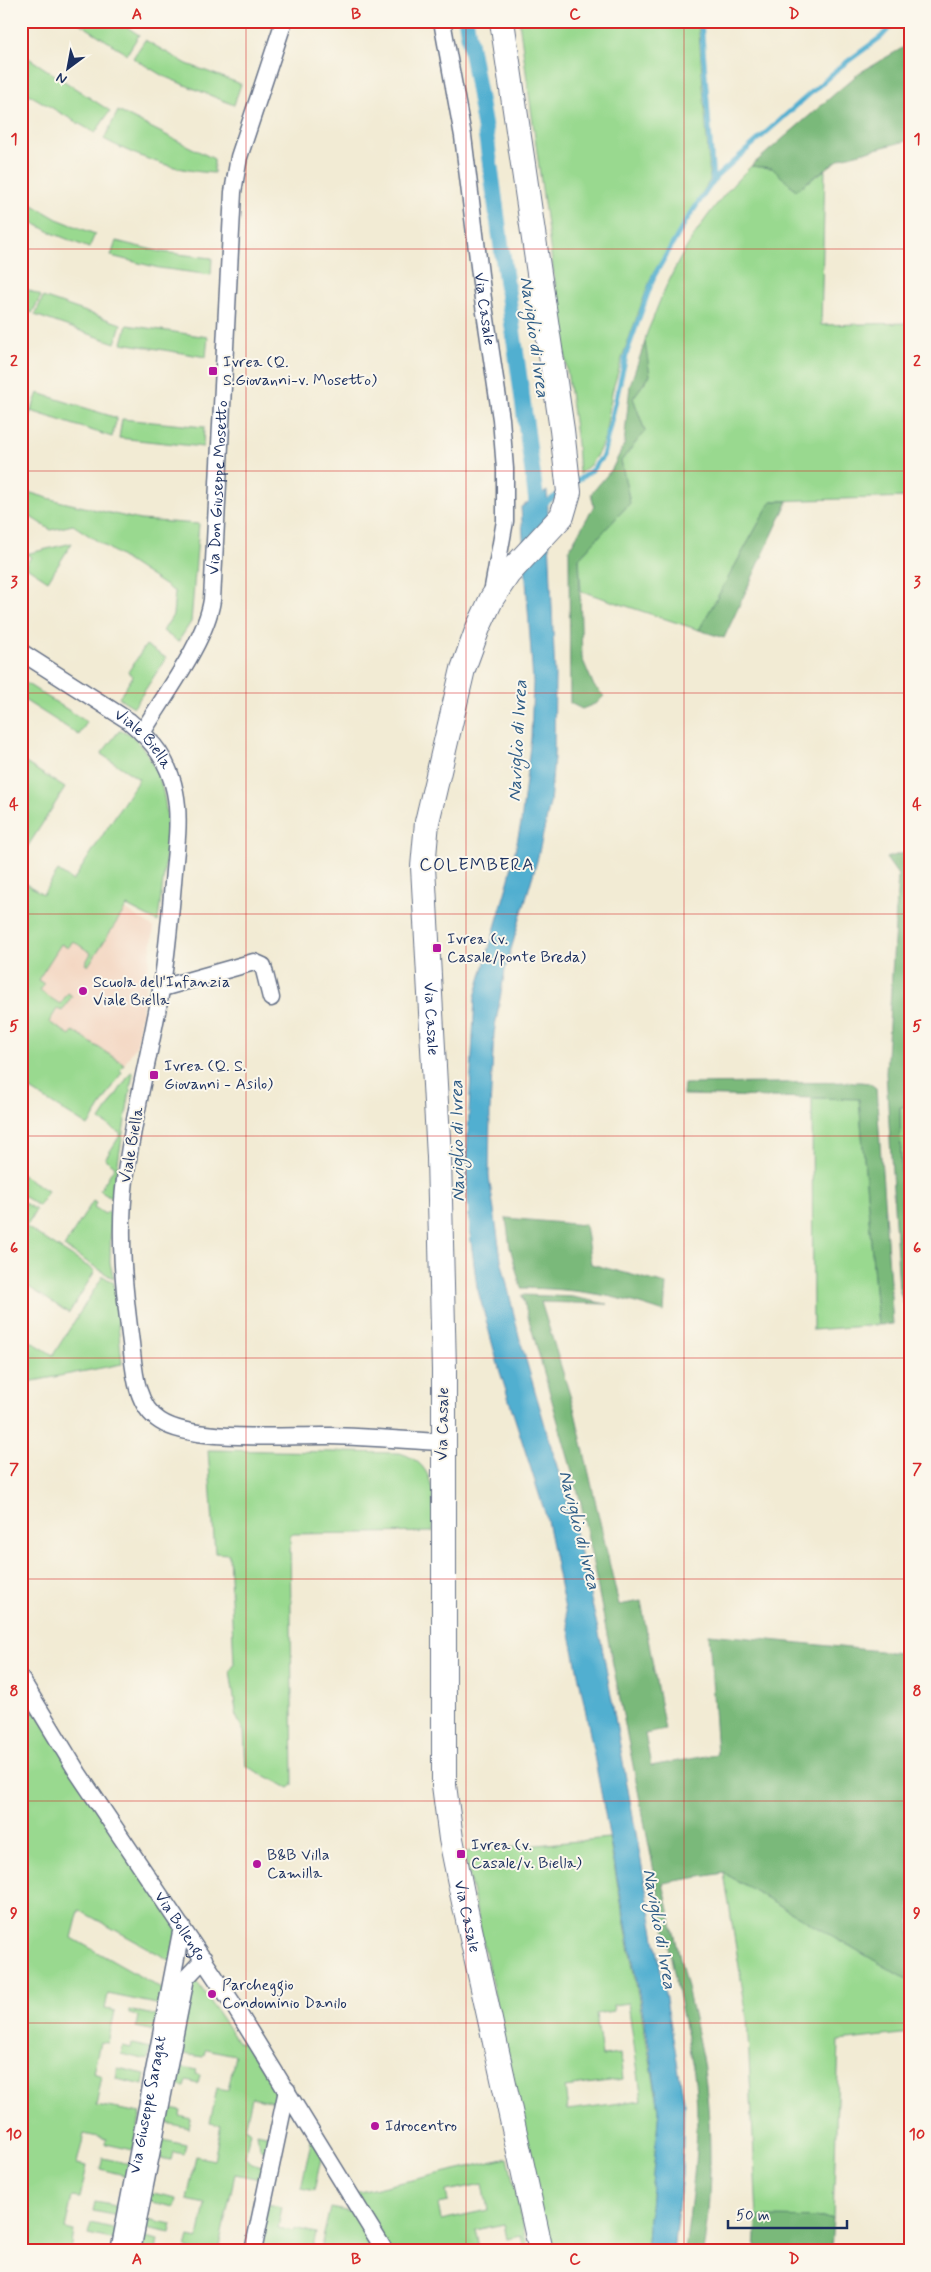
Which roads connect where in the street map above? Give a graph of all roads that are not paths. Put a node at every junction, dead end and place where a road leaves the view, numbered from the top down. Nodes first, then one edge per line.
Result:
1 (284, 21) edge
2 (442, 21) edge
3 (502, 21) edge
4 (492, 598) junction
5 (21, 652) edge
6 (142, 732) junction
7 (162, 988) junction
8 (271, 998) dead end
9 (443, 1442) junction
10 (21, 1679) edge
11 (182, 1927) junction
12 (204, 1959) junction
13 (287, 2090) junction
14 (119, 2251) edge
15 (132, 2251) edge
16 (253, 2251) edge
17 (385, 2251) edge
18 (541, 2251) edge

1 - 6 street, Via Don Giuseppe Mosetto
2 - 4 street, Via Casale
3 - 4 main road, Via Casale
4 - 9 main road, Via Casale
5 - 6 street, Viale Biella
6 - 7 street, Viale Biella
7 - 8 street
7 - 9 street, Viale Biella
9 - 18 main road, Via Casale
10 - 11 street, Via Bollengo
11 - 12 street, Via Bollengo
11 - 14 street, Via Giuseppe Saragat
12 - 13 street, Via Bollengo
12 - 15 street
13 - 16 street
13 - 17 street, Via Bollengo

